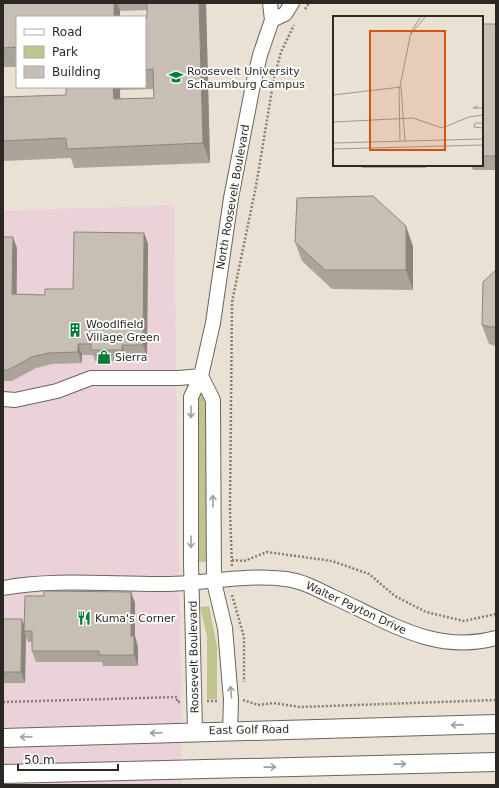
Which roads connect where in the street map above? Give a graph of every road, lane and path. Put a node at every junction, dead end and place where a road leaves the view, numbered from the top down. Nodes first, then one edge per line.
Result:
1 (270, 3) edge
2 (292, 3) edge
3 (309, 3) edge
4 (304, 9) dead end
5 (272, 20) junction
6 (296, 22) dead end
7 (202, 376) junction
8 (3, 399) edge
9 (214, 582) junction
10 (192, 583) junction
11 (3, 588) edge
12 (496, 614) edge
13 (496, 638) edge
14 (243, 700) dead end
15 (496, 700) edge
16 (206, 701) dead end
17 (217, 701) dead end
18 (3, 702) edge
19 (177, 702) dead end
20 (496, 724) edge
21 (194, 731) junction
22 (230, 731) junction
23 (3, 738) edge
24 (496, 762) edge
25 (3, 774) edge

1 - 5 street, North Roosevelt Boulevard
2 - 5 street
3 - 4 path
5 - 7 street, North Roosevelt Boulevard
6 - 12 path
7 - 8 street
9 -> 7 street
7 -> 10 street, North Roosevelt Boulevard
9 - 10 street, Walter Payton Drive
9 - 13 street, Walter Payton Drive
22 -> 9 street
10 - 11 street, Walter Payton Drive
10 - 21 street, Roosevelt Boulevard
14 - 15 path
16 - 17 path
18 - 19 path
20 -> 22 main road, East Golf Road
21 - 22 main road, East Golf Road
21 -> 23 main road, East Golf Road
25 -> 24 main road

